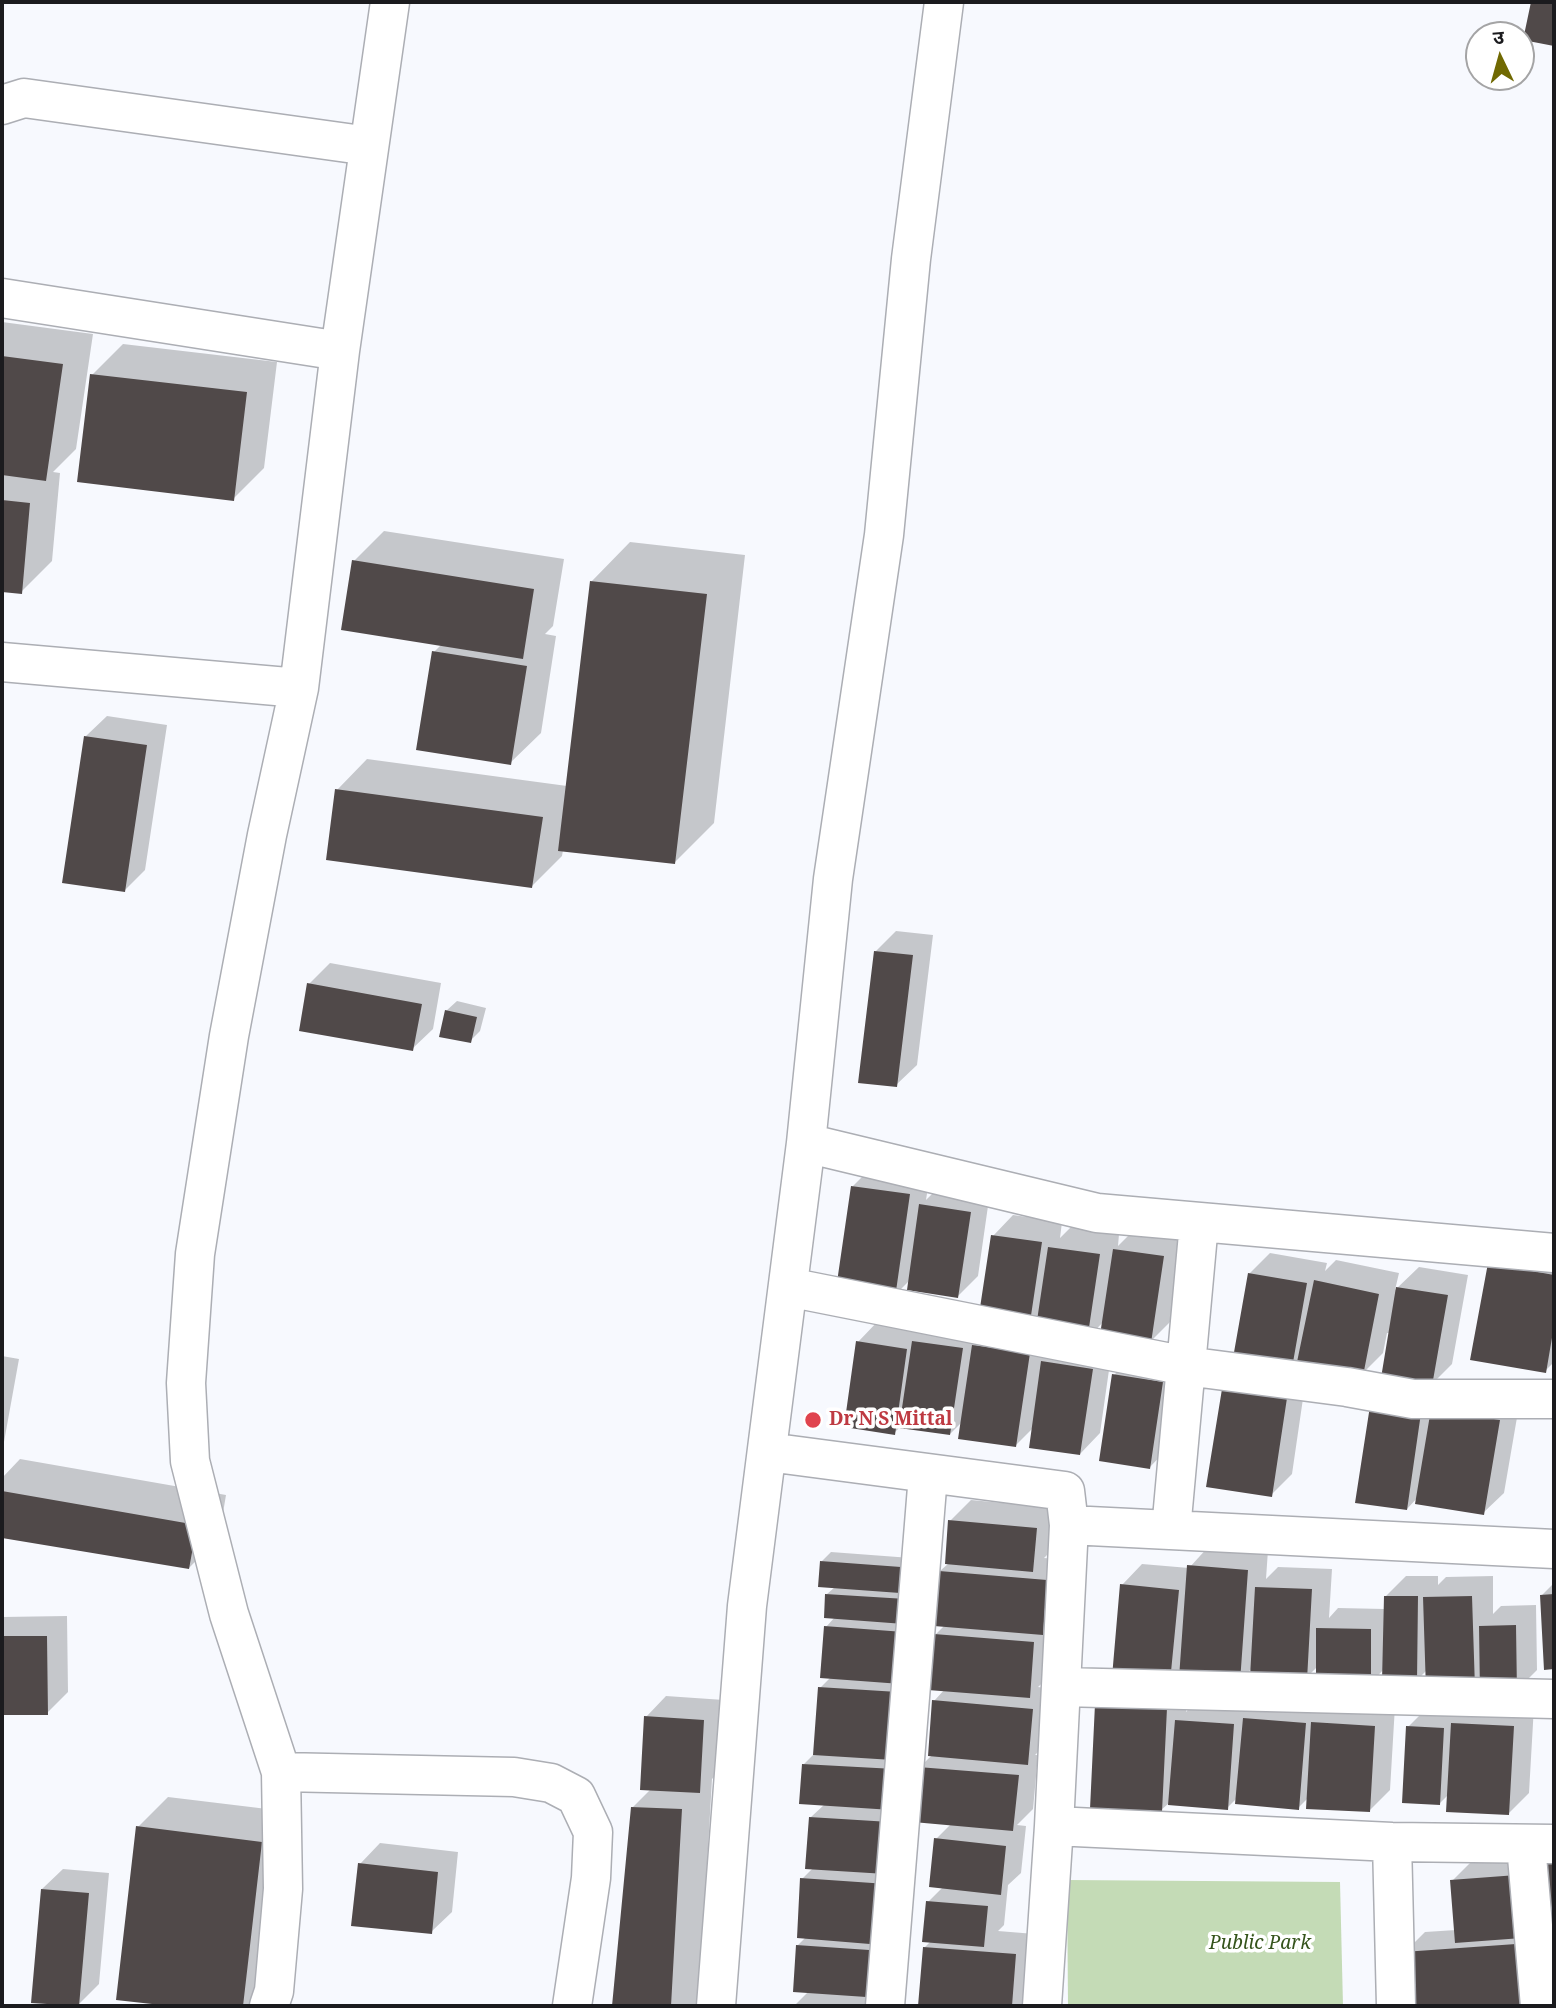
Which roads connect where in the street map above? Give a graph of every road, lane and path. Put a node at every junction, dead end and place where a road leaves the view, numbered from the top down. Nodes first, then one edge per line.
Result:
1 (390, 2) edge
2 (944, 2) edge
3 (2, 105) edge
4 (369, 146) junction
5 (2, 298) edge
6 (340, 351) junction
7 (2, 662) edge
8 (299, 688) junction
9 (806, 1143) junction
10 (1199, 1223) junction
11 (1554, 1253) edge
12 (788, 1287) junction
13 (1186, 1367) junction
14 (1554, 1399) edge
15 (768, 1452) junction
16 (928, 1475) junction
17 (1069, 1525) junction
18 (1171, 1530) junction
19 (1554, 1549) edge
20 (1061, 1687) junction
21 (1554, 1699) edge
22 (281, 1772) junction
23 (1054, 1826) junction
24 (1391, 1842) junction
25 (1540, 1844) edge
26 (269, 2006) edge
27 (572, 2006) edge
28 (716, 2006) edge
29 (885, 2006) edge
30 (1042, 2006) edge
31 (1396, 2006) edge
32 (1540, 2006) edge

1 - 4 street
2 - 9 street
3 - 4 street
4 - 6 street
5 - 6 street
6 - 8 street
7 - 8 street
8 - 22 street
9 - 10 street
9 - 12 street
10 - 11 street
10 - 13 street
12 - 13 street
12 - 15 street
13 - 14 street
13 - 18 street
15 - 16 street
15 - 28 street
16 - 17 street
16 - 29 street
17 - 18 street
17 - 20 street
18 - 19 street
20 - 21 street
20 - 23 street
22 - 26 street
22 - 27 street
23 - 24 street
23 - 30 street
24 - 25 street
24 - 31 street
25 - 32 street

